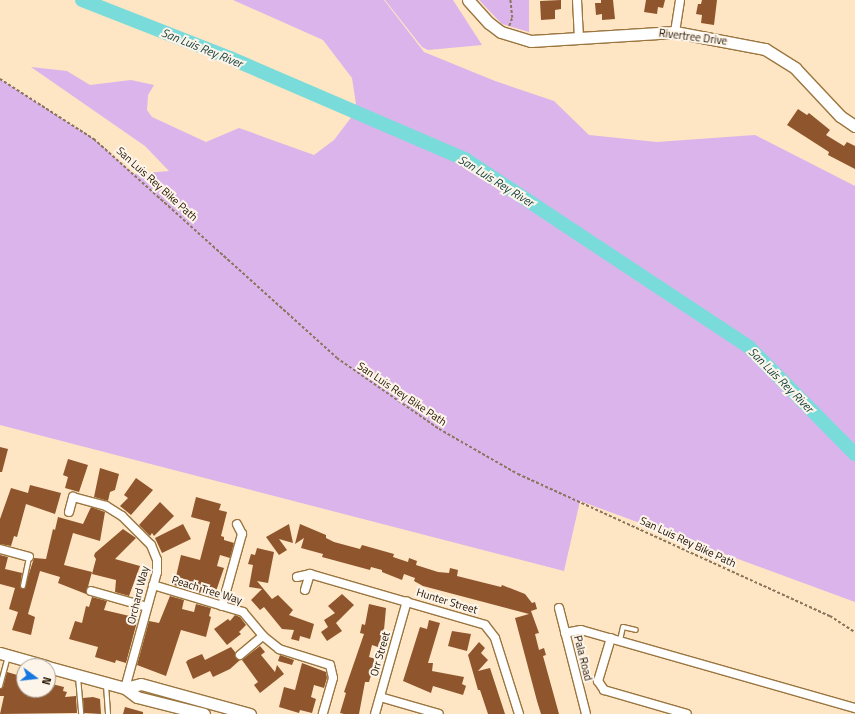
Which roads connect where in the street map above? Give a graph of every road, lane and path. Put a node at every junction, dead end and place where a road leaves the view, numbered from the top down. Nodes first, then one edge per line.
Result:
1 (468, 0) edge
2 (510, 0) edge
3 (577, 0) edge
4 (680, 0) edge
5 (501, 32) junction
6 (675, 32) junction
7 (579, 39) junction
8 (0, 79) edge
9 (855, 126) edge
10 (69, 512) dead end
11 (237, 524) dead end
12 (0, 549) edge
13 (29, 557) joint
14 (310, 574) junction
15 (297, 577) dead end
16 (23, 586) dead end
17 (153, 586) junction
18 (305, 590) dead end
19 (91, 592) dead end
20 (407, 601) junction
21 (222, 606) junction
22 (147, 607) junction
23 (559, 608) dead end
24 (636, 630) dead end
25 (855, 632) edge
26 (565, 633) junction
27 (263, 636) junction
28 (611, 638) junction
29 (620, 640) junction
30 (4, 654) edge
31 (240, 655) dead end
32 (18, 658) edge
33 (56, 669) edge
34 (78, 675) junction
35 (106, 682) junction
36 (0, 686) edge
37 (125, 688) junction
38 (380, 697) junction
39 (855, 708) edge
40 (81, 714) edge
41 (108, 714) edge
42 (202, 714) edge
43 (250, 714) edge
44 (323, 714) edge
45 (375, 714) edge
46 (439, 714) edge
47 (519, 714) edge
48 (586, 714) edge
49 (687, 714) edge

1 - 5 street, Rivertree Drive
2 - 5 path
3 - 7 street
4 - 6 street
5 - 7 street, Rivertree Drive
6 - 7 street, Rivertree Drive
6 - 9 street, Rivertree Drive
8 - 25 path, San Luis Rey Bike Path
10 - 17 street, Orchard Way
11 - 21 street
12 - 13 street
13 - 16 lane
14 - 15 street, Hunter Street
14 - 18 street
14 - 20 street, Hunter Street
17 - 21 street, Peach Tree Way
17 - 22 street, Orchard Way
19 - 22 street
20 - 38 street, Orr Street
20 - 47 street, Hunter Street
21 - 27 street, Peach Tree Way
22 - 37 street, Orchard Way
23 - 26 street, Pala Road
24 - 29 lane
26 - 28 street
26 - 48 street, Pala Road
27 - 31 street
27 - 44 street, Peach Tree Way
28 - 29 street
28 - 49 street
29 - 39 street
30 - 32 street
30 - 36 lane
33 - 34 street
34 - 35 street
34 - 40 lane
35 - 37 street
35 - 41 lane
37 - 42 street
37 - 43 street
38 - 45 street, Orr Street
38 - 46 street

